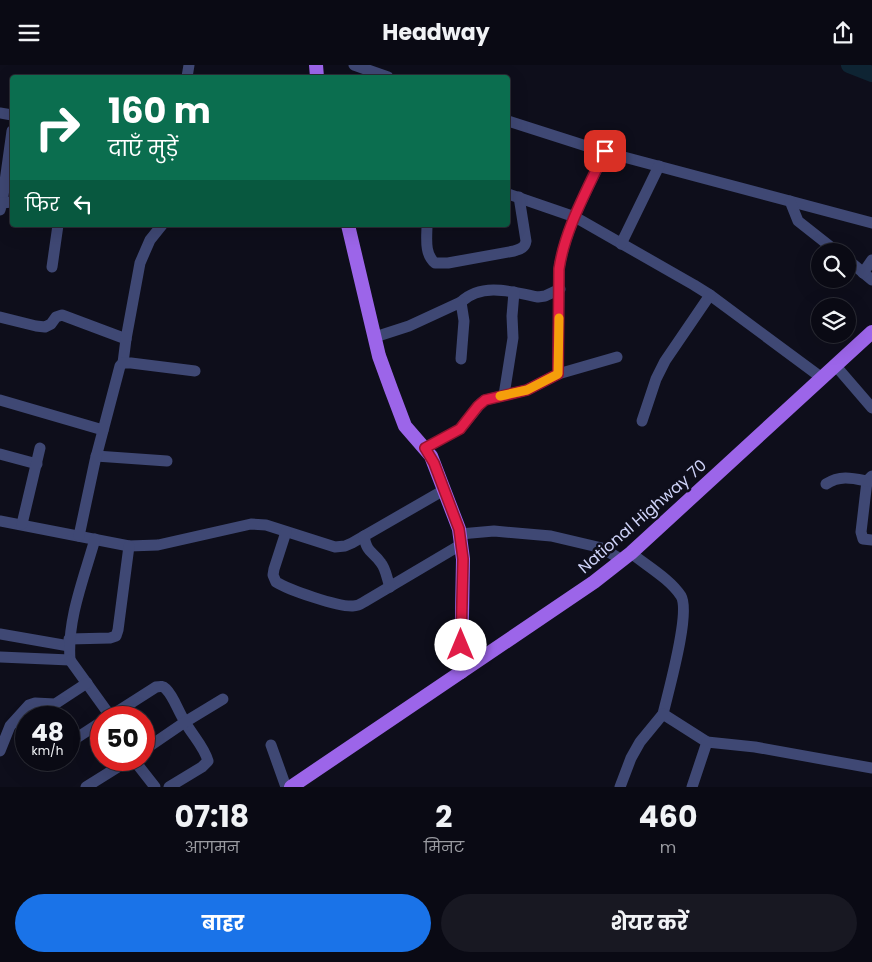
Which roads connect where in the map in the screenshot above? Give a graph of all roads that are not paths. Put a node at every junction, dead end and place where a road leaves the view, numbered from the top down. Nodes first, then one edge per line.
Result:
1 (354, 65) edge
2 (382, 75) edge
3 (510, 122) edge
4 (605, 151) junction
5 (10, 152) edge
6 (658, 166) junction
7 (513, 196) edge
8 (790, 201) junction
9 (5, 205) edge
10 (575, 217) junction
11 (872, 223) edge
12 (58, 227) edge
13 (160, 227) edge
14 (348, 227) edge
15 (427, 227) edge
16 (826, 243) edge
17 (621, 244) junction
18 (872, 260) edge
19 (856, 266) edge
20 (52, 267) dead end
21 (868, 276) edge
22 (560, 289) junction
23 (514, 292) junction
24 (710, 295) junction
25 (461, 302) junction
26 (0, 317) edge
27 (872, 332) edge
28 (375, 337) junction
29 (126, 339) junction
30 (617, 357) dead end
31 (461, 359) dead end
32 (123, 363) junction
33 (835, 365) junction
34 (195, 371) dead end
35 (558, 374) junction
36 (822, 378) junction
37 (504, 395) junction
38 (0, 400) edge
39 (872, 408) edge
40 (642, 421) dead end
41 (102, 430) junction
42 (40, 448) dead end
43 (425, 448) junction
44 (0, 454) edge
45 (96, 456) junction
46 (167, 461) dead end
47 (36, 464) junction
48 (870, 480) edge
49 (826, 484) dead end
50 (444, 489) junction
51 (0, 521) edge
52 (22, 525) junction
53 (286, 531) junction
54 (79, 536) junction
55 (364, 536) junction
56 (96, 539) junction
57 (461, 539) junction
58 (872, 540) edge
59 (129, 545) junction
60 (627, 557) junction
61 (390, 587) junction
62 (0, 633) edge
63 (69, 643) junction
64 (0, 657) edge
65 (70, 660) junction
66 (461, 672) junction
67 (87, 683) junction
68 (223, 699) dead end
69 (100, 706) edge
70 (127, 706) edge
71 (663, 714) junction
72 (185, 722) junction
73 (155, 742) edge
74 (707, 742) junction
75 (271, 745) dead end
76 (0, 751) edge
77 (872, 768) edge
78 (111, 771) edge
79 (142, 771) edge
80 (86, 787) edge
81 (154, 787) edge
82 (169, 787) edge
83 (286, 787) edge
84 (291, 787) edge
85 (620, 787) edge
86 (692, 787) edge

1 - 2 street
3 - 4 street
4 - 6 street
4 - 10 street
5 - 9 street
6 - 8 street
6 - 17 street
7 - 10 street
7 - 15 street
8 - 11 street
8 - 16 street
10 - 17 street
10 - 22 street
12 - 20 street
13 - 29 street
14 - 28 main road
17 - 24 street
18 - 21 street
19 - 21 street
22 - 23 street
22 - 35 street
23 - 25 street
23 - 37 street
24 - 36 street
24 - 40 street
25 - 28 street
25 - 31 street
26 - 29 street
27 - 33 main road, National Highway 70
28 - 43 main road
29 - 32 street
30 - 35 street
32 - 34 street
32 - 41 street
33 - 36 main road, National Highway 70
33 - 39 street
35 - 37 street
36 - 60 main road, National Highway 70
37 - 43 street
38 - 41 street
41 - 45 street
42 - 47 street
43 - 50 main road
44 - 47 street
45 - 46 street
45 - 54 street
47 - 52 street
48 - 49 street
48 - 58 street
50 - 55 street
50 - 57 main road
51 - 52 street
52 - 54 street
53 - 55 street
53 - 59 street
53 - 61 street
54 - 56 street
55 - 61 street
56 - 59 street
56 - 63 street
57 - 60 street
57 - 61 street
57 - 66 main road
59 - 63 street
60 - 66 main road, National Highway 70
60 - 71 street
62 - 63 street
63 - 65 street
64 - 65 street
65 - 67 street
66 - 84 main road, National Highway 70
67 - 69 street
67 - 76 street
68 - 72 street
70 - 72 street
71 - 74 street
71 - 85 street
72 - 73 street
72 - 82 street
74 - 77 street
74 - 86 street
75 - 83 street
78 - 80 street
79 - 81 street

